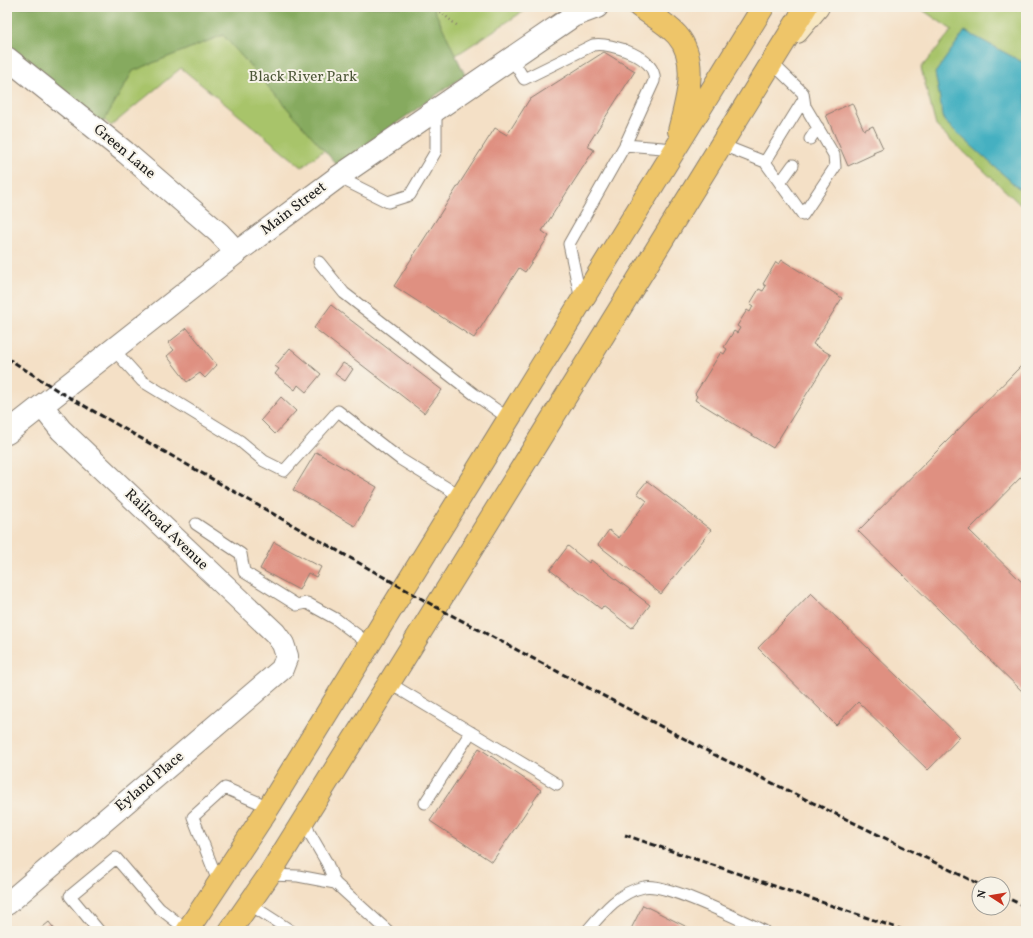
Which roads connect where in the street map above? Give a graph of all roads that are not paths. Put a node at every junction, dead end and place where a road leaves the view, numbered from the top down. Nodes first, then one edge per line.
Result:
1 (597, 7) edge
2 (640, 7) edge
3 (764, 7) edge
4 (806, 7) edge
5 (818, 7) edge
6 (511, 57) junction
7 (7, 58) edge
8 (774, 59) junction
9 (804, 98) junction
10 (436, 108) junction
11 (818, 127) junction
12 (810, 139) dead end
13 (626, 145) junction
14 (722, 146) junction
15 (675, 149) junction
16 (765, 162) junction
17 (793, 165) dead end
18 (338, 177) junction
19 (780, 184) junction
20 (237, 252) junction
21 (319, 262) dead end
22 (581, 300) junction
23 (114, 350) junction
24 (42, 406) junction
25 (508, 418) junction
26 (7, 433) edge
27 (460, 496) junction
28 (196, 524) dead end
29 (370, 644) junction
30 (287, 656) joint
31 (389, 683) junction
32 (471, 732) junction
33 (557, 784) dead end
34 (425, 803) dead end
35 (269, 807) junction
36 (305, 818) junction
37 (269, 874) junction
38 (335, 883) junction
39 (218, 884) junction
40 (7, 904) edge
41 (249, 904) junction
42 (99, 931) edge
43 (187, 931) edge
44 (230, 931) edge
45 (291, 931) edge
46 (388, 931) edge
47 (587, 931) edge
48 (764, 931) edge

1 - 6 street, Main Street
2 - 15 highway
3 - 15 highway
4 - 8 highway
5 - 8 main road
6 - 10 street, Main Street
6 - 13 lane
7 - 20 street, Green Lane
8 - 9 lane
8 - 14 highway
9 - 11 lane
9 - 16 lane
10 - 18 street, Main Street
10 - 18 lane
11 - 12 lane
11 - 19 lane
13 - 15 lane
13 - 22 lane
14 - 16 lane
14 - 31 highway
15 - 22 highway
16 - 19 lane
17 - 19 lane
18 - 20 street, Main Street
20 - 23 street, Main Street
21 - 25 lane
22 - 25 highway
23 - 24 street, Main Street
23 - 27 lane
24 - 26 street, Main Street
24 - 30 street, Railroad Avenue
25 - 27 highway
27 - 29 highway
28 - 29 lane
29 - 35 highway
30 - 40 street, Eyland Place
31 - 32 lane
31 - 36 highway
32 - 33 lane
32 - 34 lane
35 - 39 highway
35 - 39 lane
36 - 37 highway
36 - 38 lane
37 - 38 lane
37 - 41 highway
38 - 46 lane
39 - 43 highway
41 - 44 highway
41 - 45 lane
42 - 43 lane
47 - 48 lane

